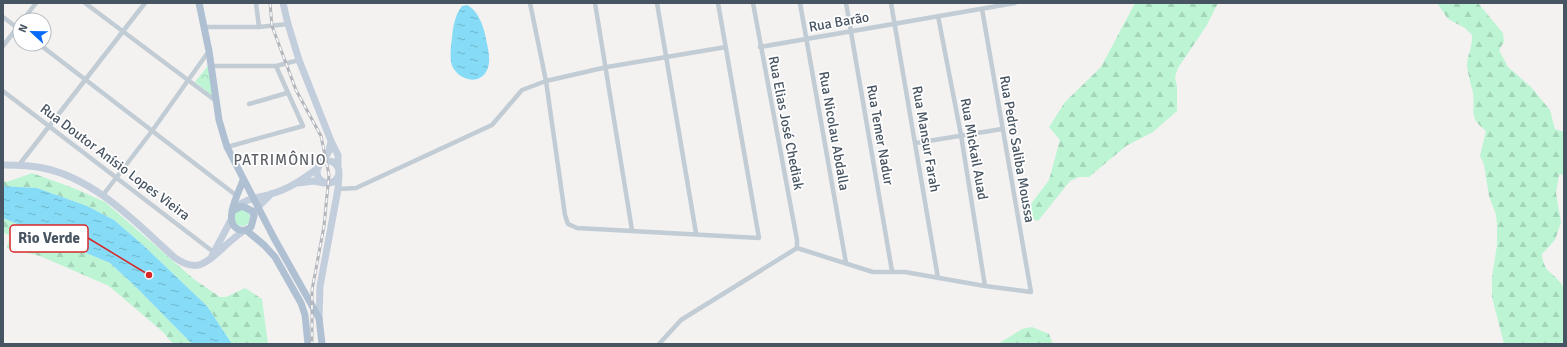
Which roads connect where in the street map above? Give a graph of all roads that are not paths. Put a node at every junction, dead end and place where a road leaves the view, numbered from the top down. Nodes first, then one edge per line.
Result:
1 (36, 3) edge
2 (85, 3) edge
3 (145, 3) edge
4 (256, 3) edge
5 (284, 3) edge
6 (530, 3) edge
7 (595, 3) edge
8 (657, 3) edge
9 (718, 3) edge
10 (753, 3) edge
11 (800, 3) edge
12 (846, 3) edge
13 (891, 3) edge
14 (1015, 3) edge
15 (198, 4) edge
16 (982, 9) junction
17 (29, 12) edge
18 (3, 16) edge
19 (938, 16) junction
20 (12, 22) edge
21 (288, 24) junction
22 (895, 24) junction
23 (204, 27) junction
24 (259, 27) junction
25 (851, 31) junction
26 (123, 32) junction
27 (12, 35) edge
28 (807, 39) junction
29 (3, 46) edge
30 (726, 47) junction
31 (760, 47) junction
32 (209, 51) junction
33 (49, 52) edge
34 (668, 58) junction
35 (299, 60) junction
36 (211, 66) junction
37 (276, 66) junction
38 (607, 68) junction
39 (188, 79) junction
40 (85, 80) junction
41 (546, 81) junction
42 (3, 91) edge
43 (287, 93) junction
44 (217, 102) junction
45 (249, 104) dead end
46 (49, 126) junction
47 (1002, 128) junction
48 (152, 131) junction
49 (961, 135) junction
50 (331, 141) junction
51 (916, 142) junction
52 (227, 147) junction
53 (3, 165) edge
54 (19, 165) junction
55 (320, 166) junction
56 (338, 167) junction
57 (339, 176) junction
58 (116, 178) junction
59 (243, 180) junction
60 (298, 183) junction
61 (328, 183) junction
62 (338, 189) junction
63 (103, 194) junction
64 (271, 194) junction
65 (237, 196) junction
66 (253, 198) junction
67 (258, 207) junction
68 (234, 209) junction
69 (254, 216) junction
70 (230, 220) junction
71 (632, 230) junction
72 (244, 231) junction
73 (696, 233) junction
74 (274, 238) junction
75 (797, 248) junction
76 (214, 254) junction
77 (846, 263) junction
78 (892, 271) junction
79 (938, 278) junction
80 (985, 286) junction
81 (319, 318) junction
82 (308, 344) edge
83 (322, 344) edge
84 (658, 344) edge

1 - 17 street
2 - 26 street
3 - 26 street
4 - 24 street
5 - 21 street
6 - 41 street
7 - 38 street
8 - 34 street
9 - 30 street
10 - 31 street, Rua Elias José Chediak
11 - 28 street, Rua Nicolau Abdalla
12 - 25 street, Rua Temer Nadur
13 - 22 street, Rua Mansur Farah
14 - 16 street, Rua Barão
15 - 23 main road
16 - 19 street, Rua Barão
16 - 47 street, Rua Pedro Saliba Moussa
18 - 20 street
19 - 22 street, Rua Barão
19 - 49 street, Rua Mickail Auad
21 - 24 street
21 - 35 street
22 - 25 street, Rua Barão
22 - 51 street, Rua Mansur Farah
23 - 24 street
23 - 32 main road
25 - 28 street, Rua Barão
25 - 78 street, Rua Temer Nadur
26 - 39 street
26 - 40 street
27 - 29 street
28 - 31 street, Rua Barão
28 - 77 street, Rua Nicolau Abdalla
30 - 34 street
30 - 73 street
31 - 75 street, Rua Elias José Chediak
32 - 36 main road
32 - 39 street
33 - 40 street
34 - 38 street
34 - 73 street
35 - 37 street
35 - 50 street
36 - 37 street
36 - 44 main road
37 - 43 street
38 - 41 street
38 - 71 street
39 - 44 street
39 - 48 street
40 - 46 street
40 - 48 street
41 - 62 street
41 - 71 street
42 - 46 street, Rua Doutor Anísio Lopes Vieira
43 - 45 street
43 - 52 street
44 - 52 main road
46 - 54 street
46 - 58 street, Rua Doutor Anísio Lopes Vieira
47 - 49 street
47 - 80 street, Rua Pedro Saliba Moussa
48 - 58 street
48 - 65 street
49 - 51 street
49 - 80 street, Rua Mickail Auad
50 - 55 street
50 - 56 street
51 - 79 street, Rua Mansur Farah
52 - 59 main road
53 - 54 street
54 - 63 street
55 - 56 street
55 - 60 street
55 - 61 street
56 - 57 street
57 - 61 street
57 - 62 street
58 - 63 street
58 - 76 street, Rua Doutor Anísio Lopes Vieira
59 - 65 main road
59 - 66 main road
60 - 61 street
60 - 64 street
61 - 62 street
62 - 81 street
63 - 76 street
64 - 66 street
64 - 67 street
65 - 68 main road
66 - 67 main road
66 - 68 street
67 - 69 street
67 - 74 main road
68 - 69 main road
68 - 70 main road
69 - 72 main road
69 - 74 main road
70 - 72 main road
70 - 76 street
71 - 73 street
72 - 76 street
72 - 82 main road
74 - 81 main road
75 - 77 street
75 - 84 street
77 - 78 street
78 - 79 street
79 - 80 street
81 - 83 main road

